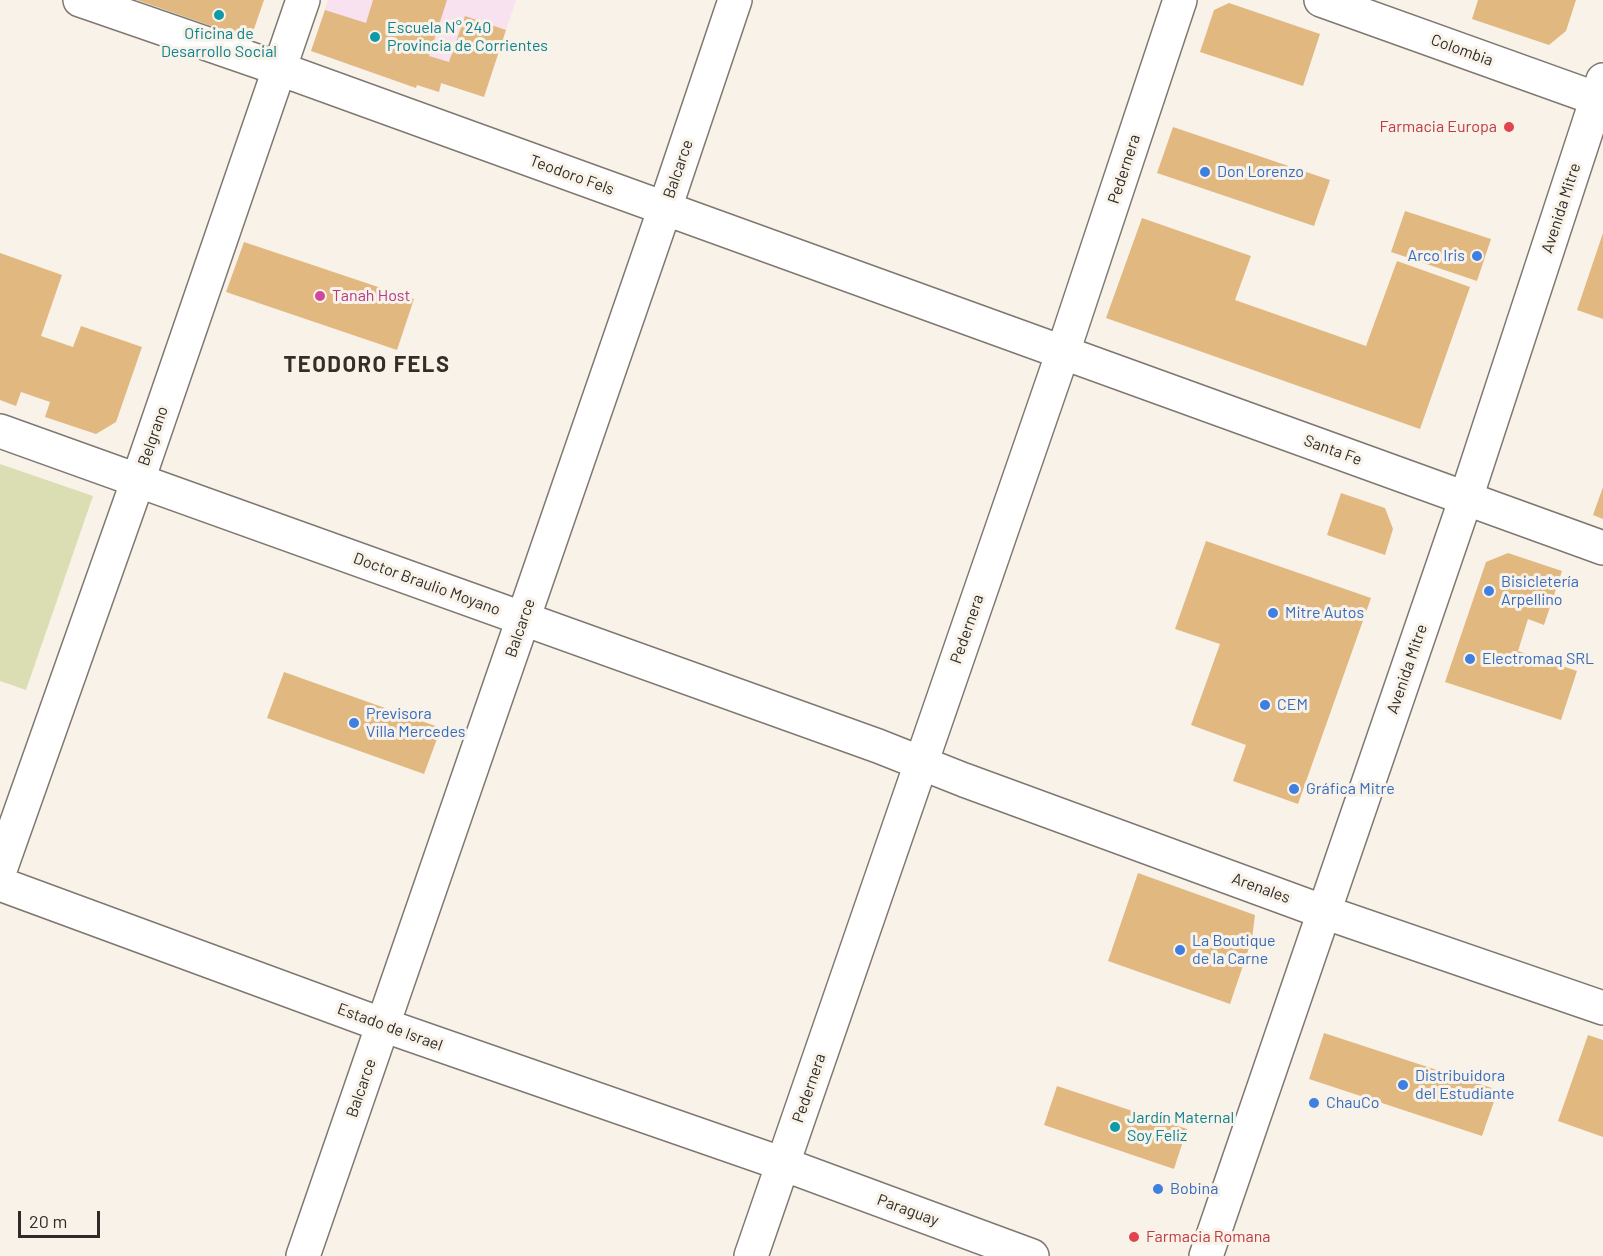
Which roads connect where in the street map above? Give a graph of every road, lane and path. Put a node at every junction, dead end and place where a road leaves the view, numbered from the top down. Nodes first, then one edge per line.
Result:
1 (80, 0) edge
2 (303, 0) edge
3 (735, 0) edge
4 (1180, 0) edge
5 (1321, 0) edge
6 (280, 69) junction
7 (1601, 93) edge
8 (665, 208) junction
9 (1063, 352) junction
10 (0, 431) edge
11 (138, 480) junction
12 (1466, 498) junction
13 (1603, 548) edge
14 (523, 619) junction
15 (921, 763) junction
16 (0, 870) edge
17 (0, 884) edge
18 (1324, 912) junction
19 (1603, 1008) edge
20 (383, 1025) junction
21 (783, 1164) junction
22 (303, 1256) edge
23 (751, 1256) edge
24 (1032, 1256) edge
25 (1206, 1256) edge

1 - 6 street, Teodoro Fels
2 - 6 street, Belgrano
3 - 8 street, Balcarce
4 - 9 street, Pedernera
5 - 7 street, Colombia
6 - 8 street, Teodoro Fels
6 - 11 street, Belgrano
7 - 12 street, Avenida Mitre
8 - 9 street, Teodoro Fels
8 - 14 street, Balcarce
9 - 12 street, Santa Fe
9 - 15 street, Pedernera
10 - 11 street, Doctor Braulio Moyano
11 - 14 street, Doctor Braulio Moyano
11 - 16 street, Belgrano
12 - 13 street, Santa Fe
12 - 18 street, Avenida Mitre
14 - 15 street, Doctor Braulio Moyano
14 - 20 street, Balcarce
15 - 18 street, Arenales
15 - 21 street, Pedernera
17 - 20 street, Estado de Israel
18 - 19 street, Arenales
18 - 25 street, Avenida Mitre
20 - 21 street, Estado de Israel
20 - 22 street, Balcarce
21 - 23 street, Pedernera
21 - 24 street, Paraguay

